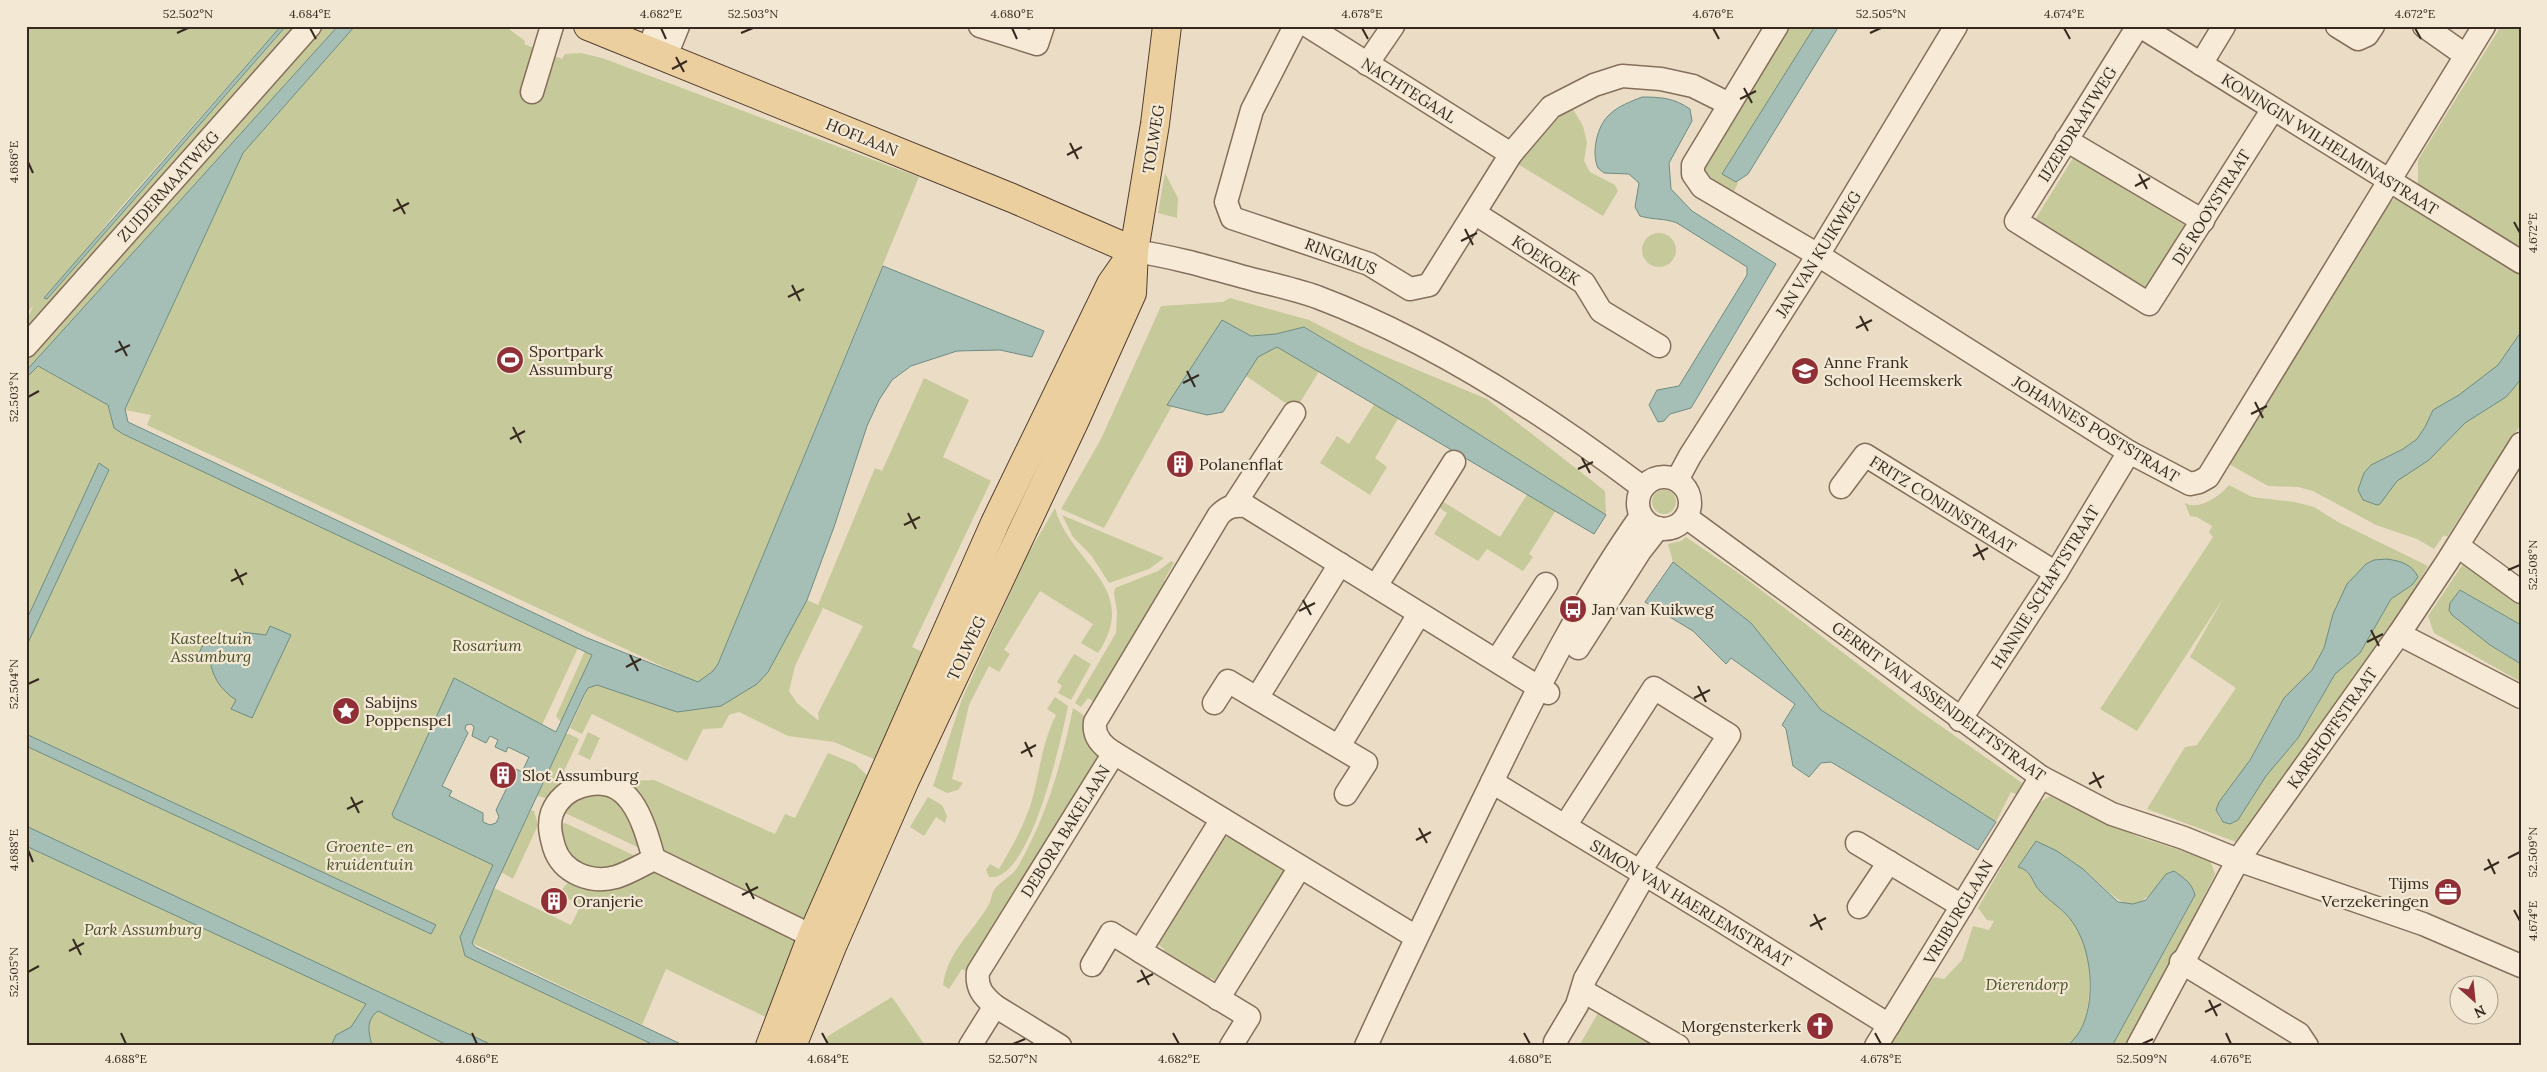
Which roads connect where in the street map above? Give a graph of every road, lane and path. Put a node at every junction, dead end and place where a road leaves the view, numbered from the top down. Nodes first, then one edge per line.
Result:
1 (310, 26) edge
2 (552, 26) edge
3 (588, 26) edge
4 (678, 26) edge
5 (980, 26) edge
6 (1043, 26) edge
7 (1168, 26) edge
8 (1294, 26) edge
9 (1308, 26) edge
10 (1393, 26) edge
11 (1777, 26) edge
12 (1956, 26) edge
13 (2139, 26) edge
14 (2224, 26) edge
15 (2337, 26) edge
16 (2373, 26) edge
17 (2424, 26) edge
18 (2484, 26) edge
19 (657, 45) edge
20 (2465, 55) junction
21 (1367, 64) junction
22 (2201, 64) junction
23 (532, 92) dead end
24 (1729, 104) junction
25 (2273, 109) junction
26 (2066, 140) junction
27 (1511, 154) junction
28 (2390, 182) junction
29 (1476, 214) junction
30 (2203, 221) junction
31 (1134, 251) junction
32 (1818, 255) junction
33 (2521, 262) edge
34 (2149, 304) joint
35 (26, 346) edge
36 (1659, 346) dead end
37 (1294, 413) dead end
38 (2521, 444) edge
39 (2129, 452) junction
40 (1454, 462) dead end
41 (1677, 480) junction
42 (1642, 487) junction
43 (1841, 487) dead end
44 (1226, 510) junction
45 (1686, 517) junction
46 (1649, 522) junction
47 (2458, 546) junction
48 (1340, 564) junction
49 (2056, 573) junction
50 (1546, 584) dead end
51 (1376, 586) junction
52 (2521, 592) edge
53 (1419, 614) junction
54 (2399, 634) junction
55 (1497, 660) junction
56 (1543, 690) junction
57 (1257, 698) junction
58 (2521, 698) edge
59 (1214, 703) dead end
60 (1960, 720) junction
61 (1339, 746) junction
62 (1114, 753) junction
63 (2041, 778) junction
64 (1492, 782) junction
65 (1346, 794) dead end
66 (1222, 819) junction
67 (1565, 826) junction
68 (1857, 843) dead end
69 (654, 859) junction
70 (2238, 860) junction
71 (1889, 862) junction
72 (1300, 867) junction
73 (1643, 873) junction
74 (1962, 906) junction
75 (1859, 907) dead end
76 (812, 936) junction
77 (1416, 938) junction
78 (1140, 951) junction
79 (2181, 962) junction
80 (1092, 965) dead end
81 (2521, 966) edge
82 (1582, 991) junction
83 (1218, 999) junction
84 (995, 1006) junction
85 (1889, 1025) junction
86 (770, 1046) edge
87 (792, 1046) edge
88 (970, 1046) edge
89 (1060, 1046) edge
90 (1231, 1046) edge
91 (1366, 1046) edge
92 (1557, 1046) edge
93 (1678, 1046) edge
94 (1876, 1046) edge
95 (2138, 1046) edge
96 (2307, 1046) edge

1 - 35 street, ZUIDERMAATWEG
2 - 23 street
3 - 19 main road, HOFLAAN
4 - 19 street
5 - 6 street
7 - 31 main road, TOLWEG
8 - 29 street, RINGMUS
9 - 21 street, NACHTEGAAL
10 - 21 street
11 - 24 street, JOHANNES POSTSTRAAT
12 - 32 street, JAN VAN KUIKWEG
13 - 22 street, KONINGIN WILHELMINASTRAAT
13 - 26 street, IJZERDRAATWEG
14 - 22 street
15 - 16 street
17 - 20 street
18 - 20 street, JOHANNES POSTSTRAAT
19 - 31 main road, HOFLAAN
20 - 28 street, JOHANNES POSTSTRAAT
21 - 27 street, NACHTEGAAL
22 - 25 street, KONINGIN WILHELMINASTRAAT
24 - 27 street, RINGMUS
24 - 32 street, JOHANNES POSTSTRAAT
25 - 28 street, KONINGIN WILHELMINASTRAAT
25 - 30 street, DE ROOYSTRAAT
26 - 30 street
26 - 34 street, IJZERDRAATWEG
27 - 29 street, RINGMUS
28 - 33 street, KONINGIN WILHELMINASTRAAT
28 - 39 street, JOHANNES POSTSTRAAT
29 - 36 street, KOEKOEK
30 - 34 street, DE ROOYSTRAAT
31 - 42 street
31 - 76 main road, TOLWEG
31 - 87 main road, TOLWEG
32 - 39 street, JOHANNES POSTSTRAAT
32 - 41 street, JAN VAN KUIKWEG
37 - 44 street, DEBORA BAKELAAN
38 - 47 street, KARSHOFFSTRAAT
39 - 49 street, HANNIE SCHAFTSTRAAT
40 - 51 street
41 - 42 street
41 - 45 street
42 - 46 street
43 - 49 street, FRITZ CONIJNSTRAAT
44 - 48 street
44 - 62 street, DEBORA BAKELAAN
45 - 46 street
45 - 60 street, GERRIT VAN ASSENDELFTSTRAAT
46 - 56 street
47 - 52 street
47 - 54 street, KARSHOFFSTRAAT
48 - 51 street
48 - 57 street
49 - 60 street, HANNIE SCHAFTSTRAAT
50 - 55 street
51 - 53 street
53 - 55 street
53 - 61 street
54 - 58 street
54 - 70 street, KARSHOFFSTRAAT
55 - 56 street
56 - 64 street
57 - 59 street
57 - 61 street
60 - 63 street, GERRIT VAN ASSENDELFTSTRAAT
61 - 65 street
62 - 66 street
62 - 84 street, DEBORA BAKELAAN
63 - 70 street, GERRIT VAN ASSENDELFTSTRAAT
63 - 74 street, VRIJBURGLAAN
64 - 67 street, SIMON VAN HAERLEMSTRAAT
64 - 77 street
66 - 72 street
66 - 78 street
67 - 73 street, SIMON VAN HAERLEMSTRAAT
67 - 73 street
68 - 71 street
69 - 69 street
69 - 76 street
70 - 79 street, KARSHOFFSTRAAT
70 - 81 street, GERRIT VAN ASSENDELFTSTRAAT
71 - 74 street
71 - 75 street
72 - 77 street
72 - 83 street
73 - 82 street
73 - 85 street, SIMON VAN HAERLEMSTRAAT
74 - 85 street, VRIJBURGLAAN
76 - 86 main road, TOLWEG
77 - 91 street
78 - 80 street
78 - 83 street
79 - 95 street, KARSHOFFSTRAAT
79 - 96 street
82 - 92 street
82 - 93 street
83 - 90 street
84 - 88 street
84 - 89 street, DEBORA BAKELAAN
85 - 94 street, VRIJBURGLAAN

